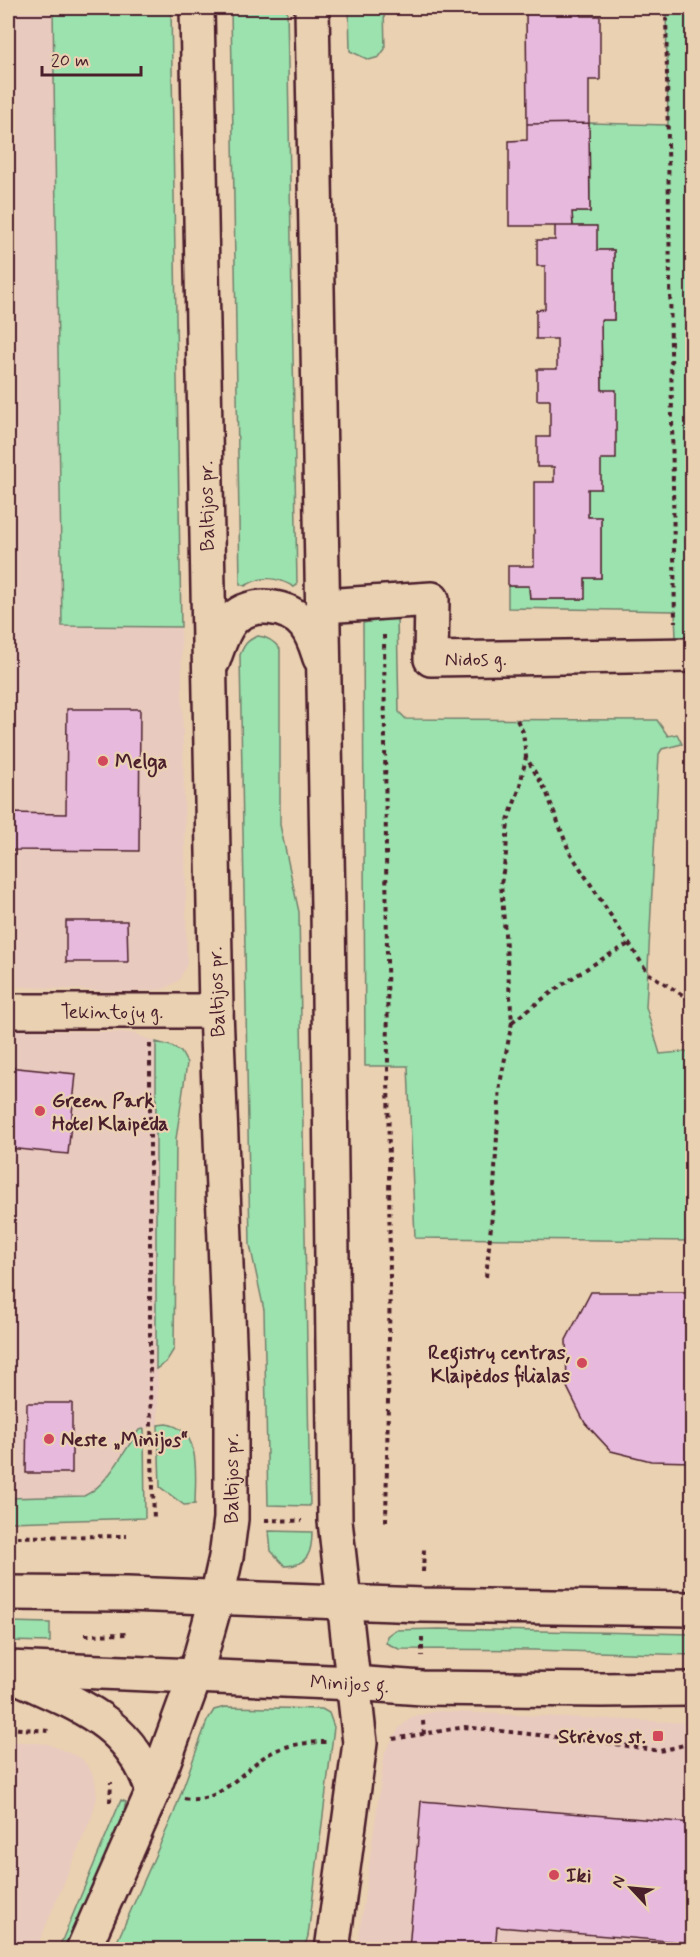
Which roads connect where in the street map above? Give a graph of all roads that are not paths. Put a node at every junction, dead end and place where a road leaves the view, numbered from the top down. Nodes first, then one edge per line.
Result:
1 (197, 8) edge
2 (312, 8) edge
3 (323, 606) junction
4 (684, 655) edge
5 (324, 669) junction
6 (209, 670) junction
7 (8, 1011) edge
8 (216, 1011) junction
9 (8, 1593) edge
10 (217, 1597) junction
11 (344, 1601) junction
12 (693, 1609) edge
13 (8, 1670) edge
14 (195, 1676) junction
15 (353, 1683) junction
16 (693, 1689) edge
17 (165, 1794) junction
18 (83, 1950) edge
19 (332, 1950) edge

1 - 6 main road, Baltijos pr.
2 - 3 main road
3 - 4 main road, Nidos g.
3 - 5 main road
5 - 6 main road
5 - 11 main road
6 - 8 main road, Baltijos pr.
7 - 8 main road, Tekintojų g.
8 - 10 main road, Baltijos pr.
9 - 10 main road
10 - 11 main road
10 - 14 main road, Baltijos pr.
11 - 12 main road
11 - 15 main road
13 - 14 main road, Minijos g.
13 - 17 main road
14 - 15 main road, Minijos g.
14 - 17 main road, Baltijos pr.
15 - 16 main road, Minijos g.
15 - 19 main road
17 - 18 main road, Baltijos pr.

